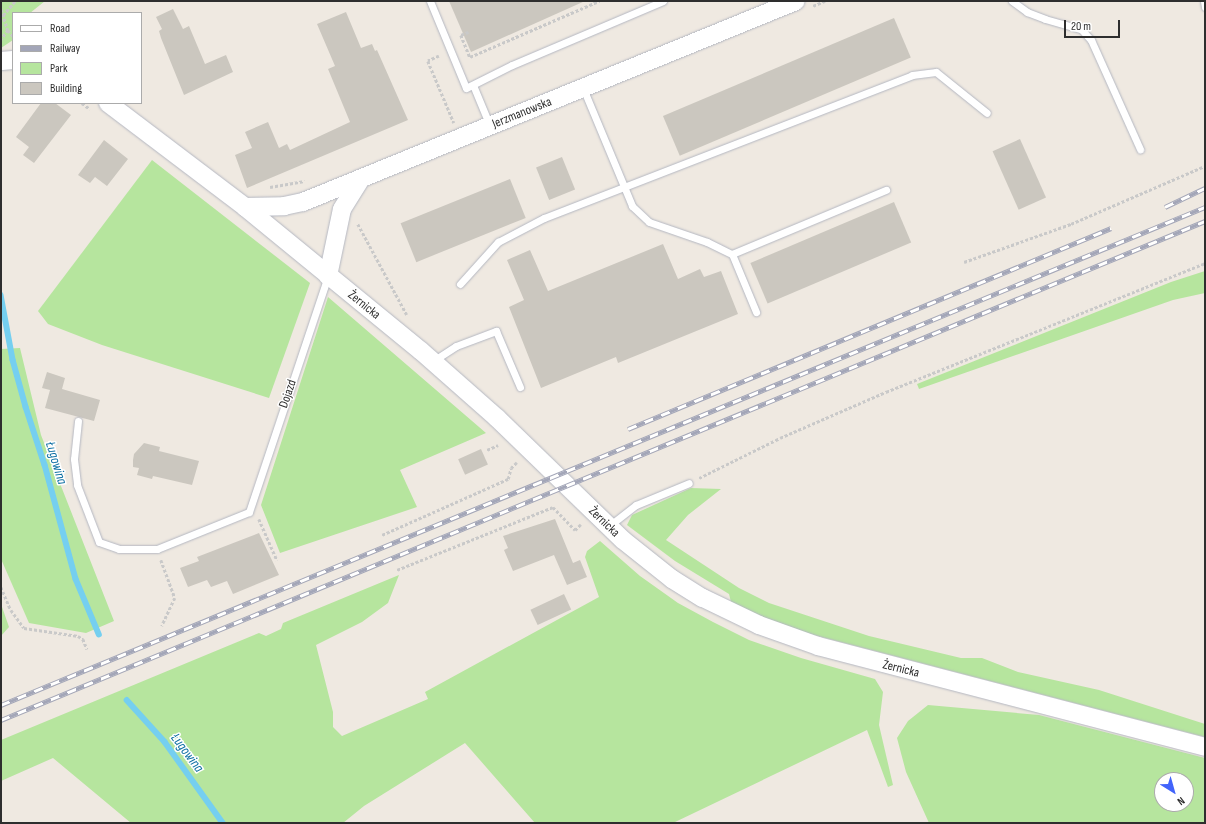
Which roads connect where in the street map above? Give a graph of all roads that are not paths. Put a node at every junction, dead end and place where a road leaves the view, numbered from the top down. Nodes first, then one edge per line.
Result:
1 (430, 1) edge
2 (664, 1) edge
3 (796, 1) edge
4 (1012, 1) edge
5 (1204, 1) edge
6 (1205, 7) edge
7 (12, 60) edge
8 (1, 61) edge
9 (473, 85) junction
10 (583, 88) junction
11 (109, 104) edge
12 (987, 113) dead end
13 (490, 126) junction
14 (1140, 149) dead end
15 (361, 179) junction
16 (623, 187) junction
17 (886, 190) dead end
18 (245, 207) junction
19 (732, 254) junction
20 (328, 276) junction
21 (460, 284) dead end
22 (756, 312) dead end
23 (432, 361) junction
24 (520, 387) dead end
25 (78, 421) dead end
26 (689, 483) road end
27 (609, 527) junction
28 (1205, 747) edge

1 - 9 lane
2 - 9 lane
3 - 10 street, Jerzmanowska
4 - 14 lane
5 - 6 lane
7 - 8 street
9 - 13 lane
10 - 13 street, Jerzmanowska
10 - 16 lane
11 - 18 street, Żernicka
12 - 16 lane
13 - 15 street, Jerzmanowska
15 - 18 street, Jerzmanowska
15 - 20 street
16 - 19 lane
16 - 21 lane
17 - 19 lane
18 - 20 street, Żernicka
19 - 22 lane
20 - 23 street, Żernicka
20 - 25 lane, Dojazd
23 - 24 lane
23 - 27 street, Żernicka
26 - 27 lane
27 - 28 street, Żernicka

